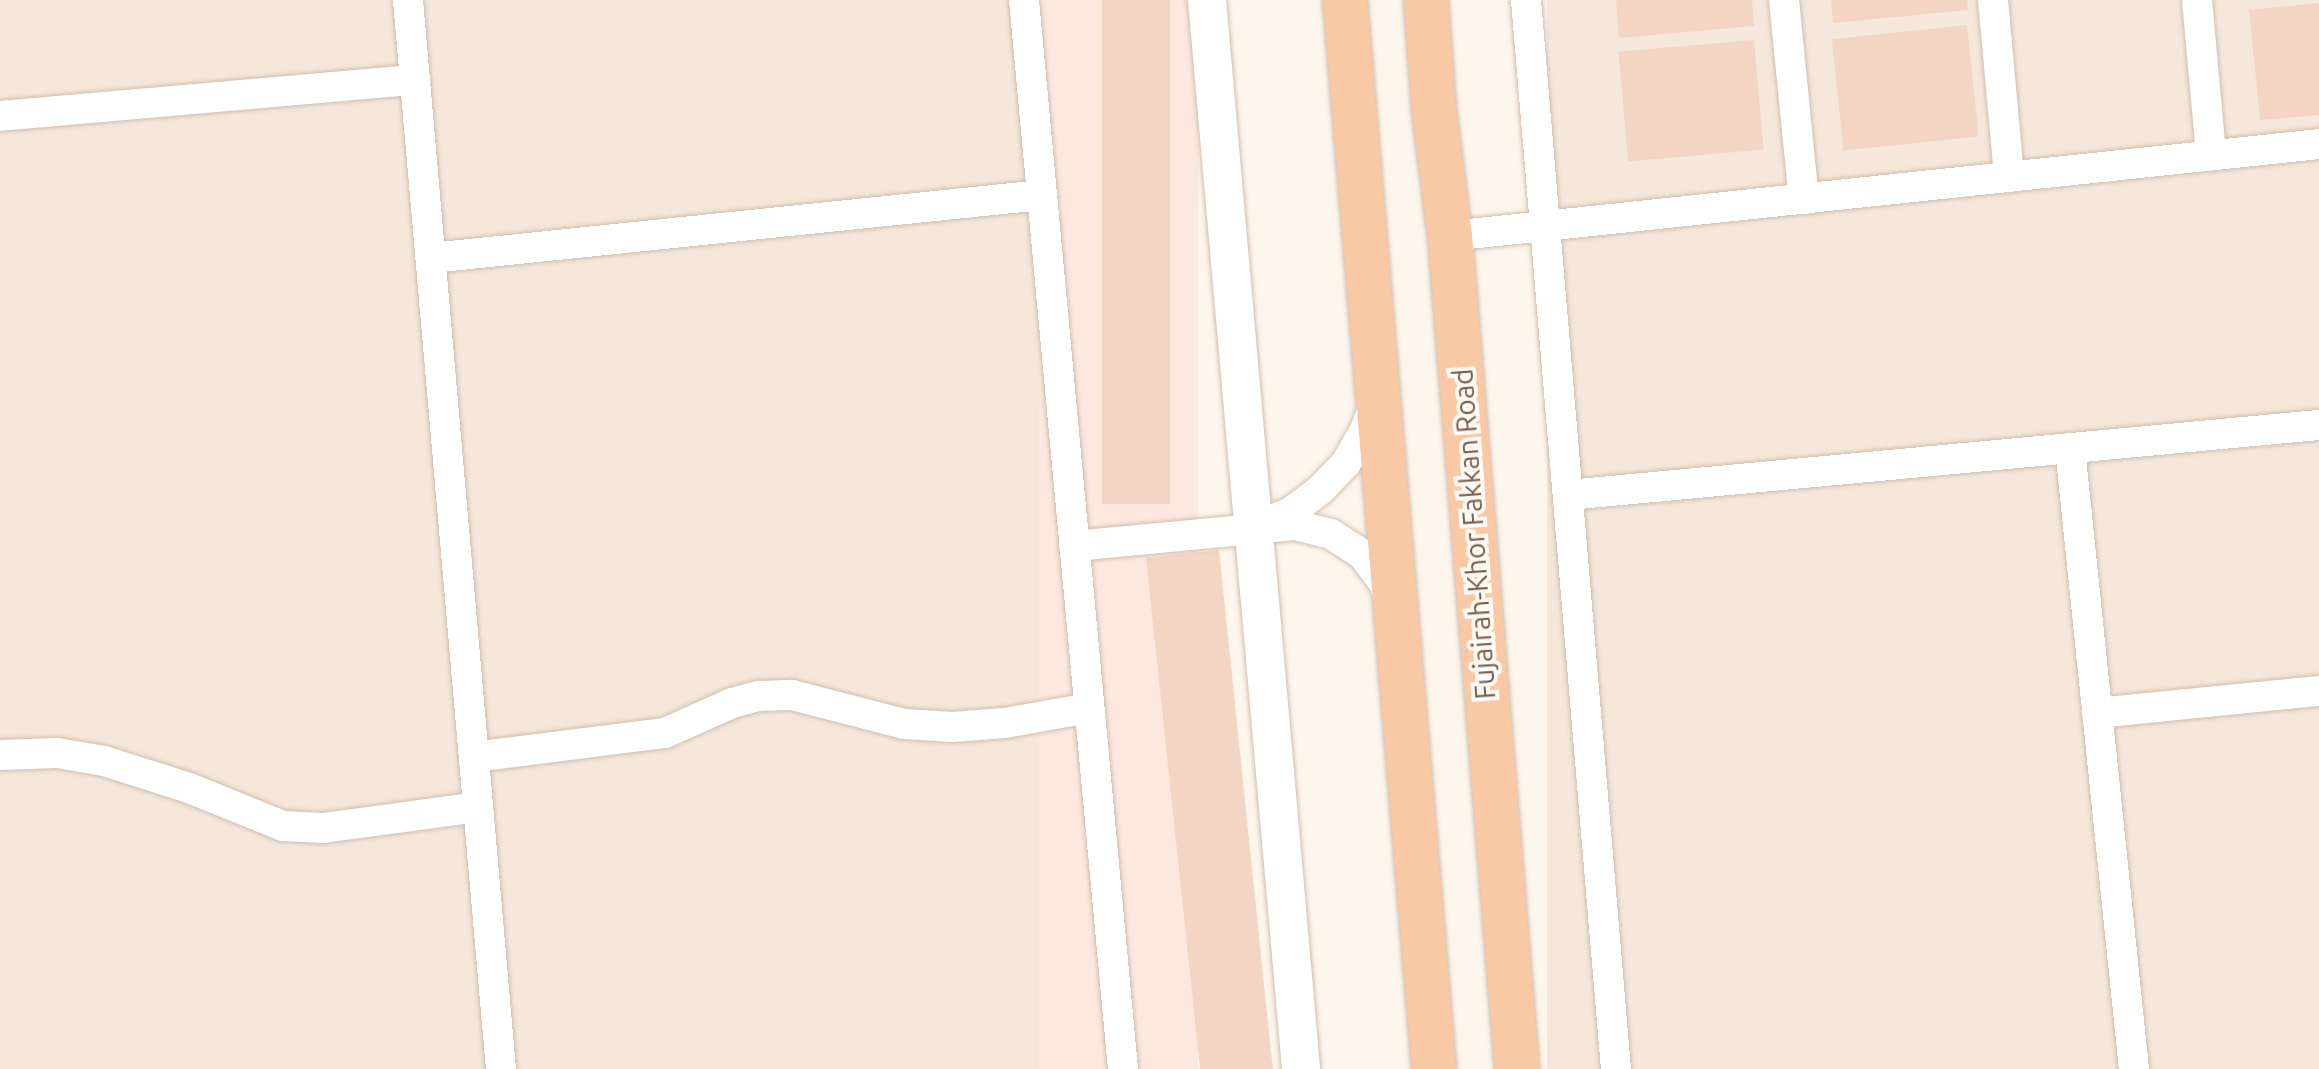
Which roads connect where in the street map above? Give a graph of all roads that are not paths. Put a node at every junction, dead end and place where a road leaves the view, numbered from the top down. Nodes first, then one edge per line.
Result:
1 (408, 0) edge
2 (1024, 0) edge
3 (1207, 0) edge
4 (1345, 0) edge
5 (1406, 0) edge
6 (1426, 0) edge
7 (1526, 0) edge
8 (1784, 0) edge
9 (1993, 0) edge
10 (2197, 0) edge
11 (415, 80) junction
12 (1434, 110) junction
13 (0, 116) edge
14 (2319, 144) edge
15 (2211, 155) junction
16 (2009, 177) junction
17 (1042, 195) junction
18 (1804, 199) junction
19 (1545, 226) junction
20 (1450, 236) junction
21 (431, 258) junction
22 (1377, 396) junction
23 (2319, 425) edge
24 (2070, 448) junction
25 (1568, 495) junction
26 (1253, 527) junction
27 (1074, 546) junction
28 (1396, 618) junction
29 (2319, 691) edge
30 (1089, 708) junction
31 (2097, 713) junction
32 (0, 755) edge
33 (474, 757) junction
34 (478, 807) junction
35 (501, 1069) edge
36 (1123, 1069) edge
37 (1301, 1069) edge
38 (1434, 1069) edge
39 (1517, 1069) edge
40 (1616, 1069) edge
41 (2134, 1069) edge

1 - 11 street
2 - 17 street
3 - 26 street
4 - 22 highway
5 - 12 highway
6 - 12 highway, Fujairah-Khor Fakkan Road
7 - 19 street
8 - 18 street
9 - 16 street
10 - 15 street
11 - 13 street
11 - 21 street
12 - 20 highway, Fujairah-Khor Fakkan Road
14 - 15 street
15 - 16 street
16 - 18 street
17 - 21 street
17 - 27 street
18 - 19 street
19 - 20 street
19 - 25 street
20 - 39 highway, Fujairah-Khor Fakkan Road
21 - 33 street
22 - 26 street
22 - 28 highway
23 - 24 street
24 - 25 street
24 - 31 street
25 - 40 street
26 - 27 street
26 - 28 street
26 - 37 street
27 - 30 street
28 - 38 highway
29 - 31 street
30 - 33 street
30 - 36 street
31 - 41 street
32 - 34 street
33 - 34 street
34 - 35 street

